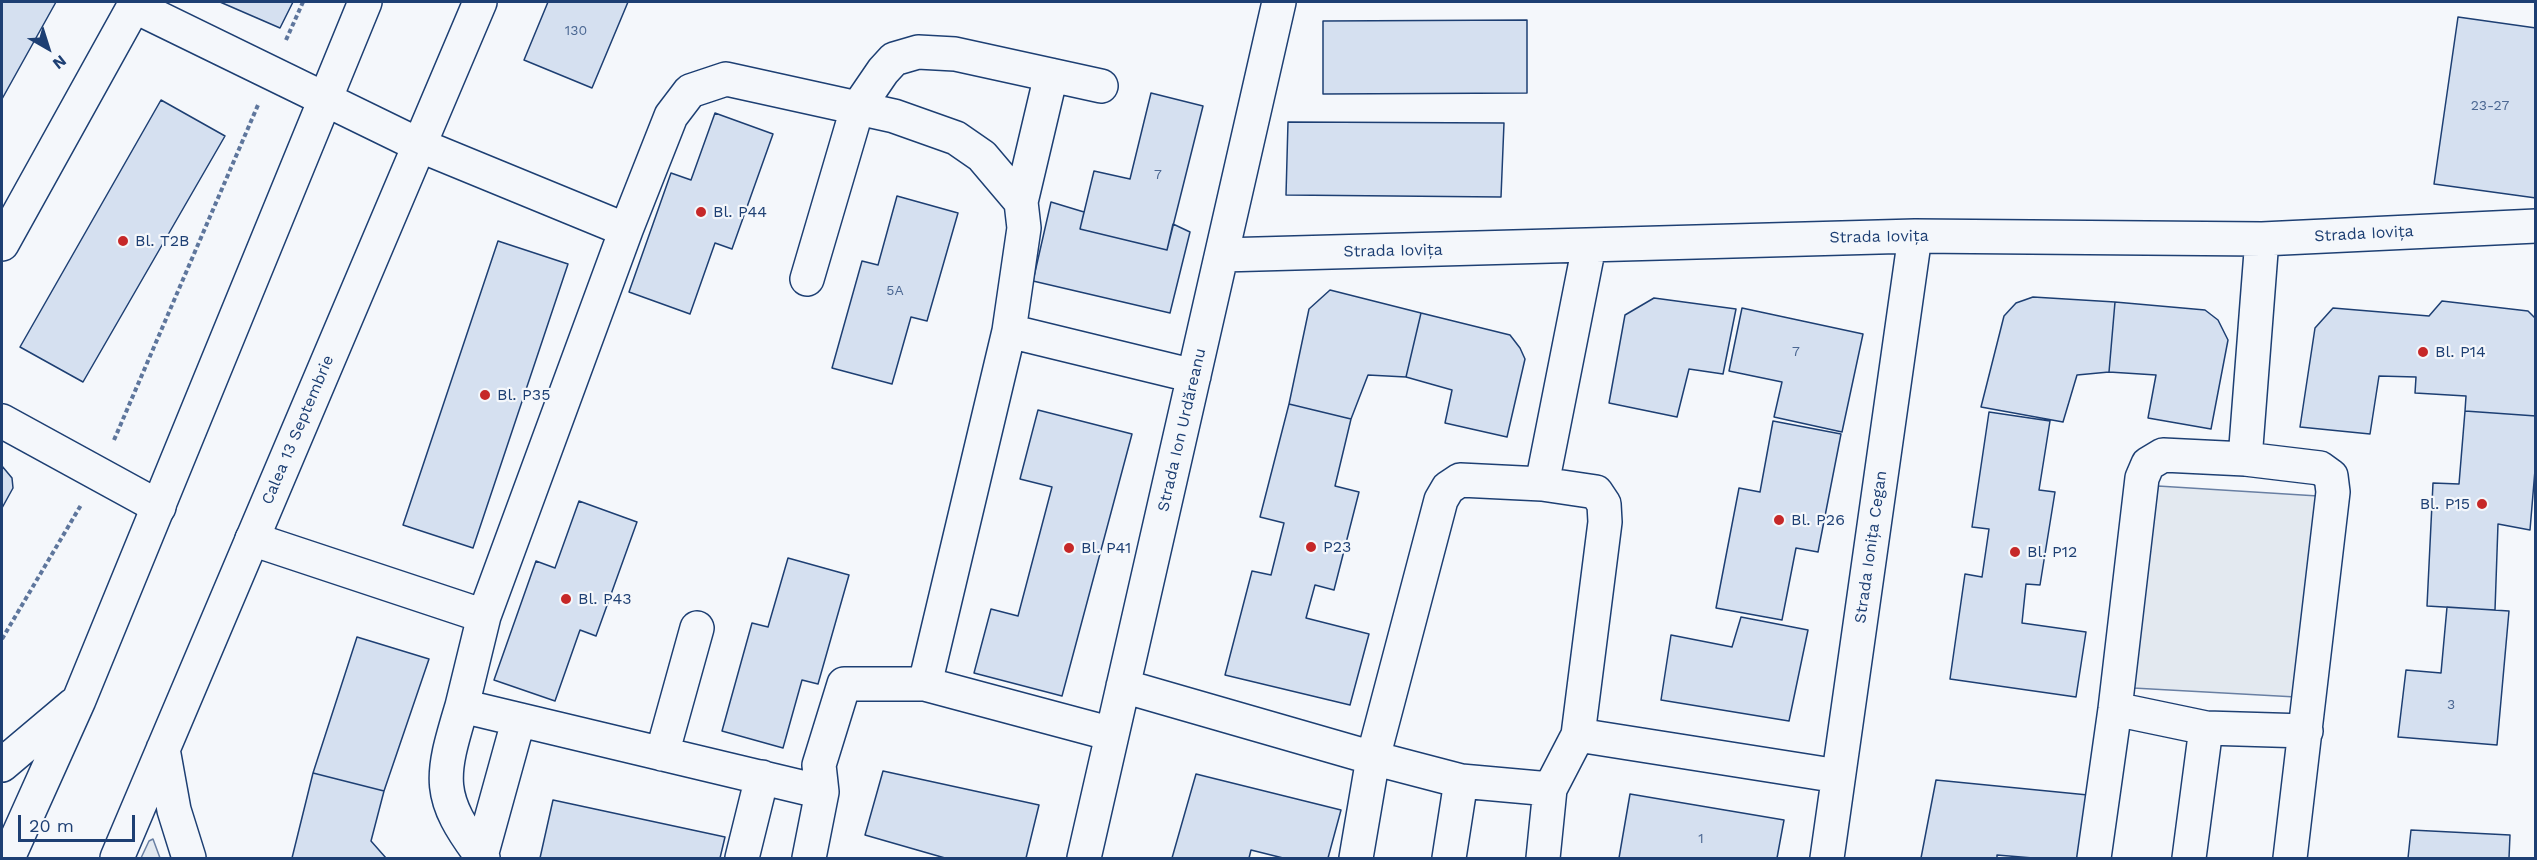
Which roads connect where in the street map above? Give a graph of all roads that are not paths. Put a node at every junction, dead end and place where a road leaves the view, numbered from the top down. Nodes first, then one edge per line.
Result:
1 (365, 2) edge
2 (480, 2) edge
3 (1279, 2) edge
4 (1051, 75) junction
5 (1101, 86) dead end
6 (323, 100) junction
7 (857, 109) junction
8 (419, 145) junction
9 (1021, 202) junction
10 (2535, 226) edge
11 (626, 230) junction
12 (1915, 236) junction
13 (2262, 238) junction
14 (2, 244) edge
15 (1589, 246) junction
16 (1222, 255) junction
17 (807, 279) dead end
18 (1009, 331) junction
19 (1194, 376) junction
20 (2, 421) edge
21 (2245, 459) junction
22 (1542, 484) junction
23 (159, 507) junction
24 (252, 539) junction
25 (484, 616) junction
26 (697, 628) dead end
27 (925, 684) junction
28 (1123, 686) junction
29 (79, 700) junction
30 (462, 706) junction
31 (2115, 709) junction
32 (518, 722) junction
33 (2206, 728) junction
34 (2306, 731) junction
35 (1112, 734) junction
36 (1578, 735) junction
37 (163, 749) junction
38 (662, 754) junction
39 (1373, 758) junction
40 (2, 765) edge
41 (1838, 776) junction
42 (762, 777) junction
43 (1461, 781) junction
44 (1550, 789) junction
45 (822, 792) junction
46 (482, 857) edge
47 (9, 858) edge
48 (117, 858) edge
49 (189, 858) edge
50 (742, 858) edge
51 (809, 858) edge
52 (1084, 858) edge
53 (1356, 858) edge
54 (1449, 858) edge
55 (1543, 858) edge
56 (1827, 858) edge
57 (2094, 858) edge
58 (2189, 858) edge
59 (2290, 858) edge

1 - 6 street
2 - 8 street, Calea 13 Septembrie
3 - 16 street, Strada Ion Urdăreanu
4 - 5 street
4 - 7 street
4 - 9 street
6 - 8 street
6 - 14 street
6 - 23 street
7 - 9 street
7 - 11 street
7 - 17 street
8 - 11 street
8 - 24 street, Calea 13 Septembrie
9 - 18 street
10 - 13 street, Strada Iovița
11 - 25 street
12 - 13 street, Strada Iovița
12 - 15 street, Strada Iovița
12 - 41 street, Strada Ionița Cegan
13 - 21 street
15 - 16 street, Strada Iovița
15 - 22 street
16 - 19 street, Strada Ion Urdăreanu
18 - 19 street
18 - 27 street
19 - 28 street, Strada Ion Urdăreanu
20 - 23 street
21 - 31 street
21 - 34 street
22 - 36 street
22 - 39 street
23 - 29 street
24 - 25 street
24 - 37 street, Calea 13 Septembrie
25 - 30 street
26 - 38 street
27 - 35 street
27 - 45 street
28 - 35 street, Strada Ion Urdăreanu
28 - 39 street
29 - 40 street
29 - 47 street
30 - 32 street
30 - 46 street
31 - 33 street
31 - 57 street
32 - 38 street
32 - 46 street
33 - 34 street
33 - 58 street
34 - 59 street
35 - 52 street, Strada Ion Urdăreanu
36 - 41 street
36 - 44 street
37 - 48 street, Calea 13 Septembrie
37 - 49 street
38 - 42 street
39 - 43 street
39 - 53 street
41 - 56 street, Strada Ionița Cegan
42 - 45 street
42 - 50 street
43 - 44 street
43 - 54 street
44 - 55 street
45 - 51 street

